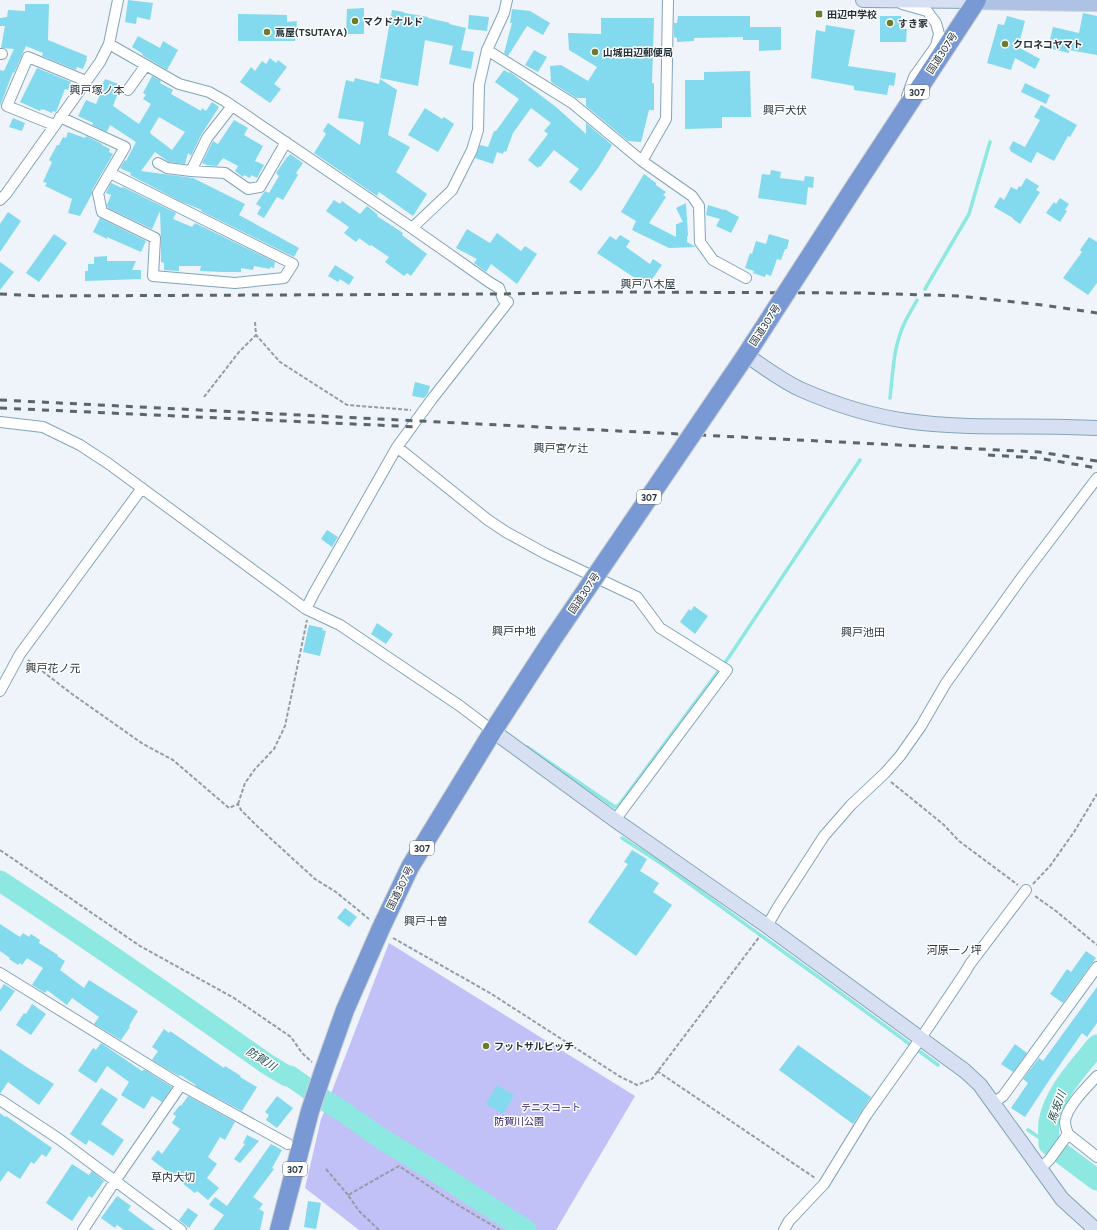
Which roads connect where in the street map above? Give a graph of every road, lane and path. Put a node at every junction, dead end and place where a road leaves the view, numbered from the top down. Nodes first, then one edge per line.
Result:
1 (118, 0) edge
2 (507, 0) edge
3 (668, 0) edge
4 (863, 0) edge
5 (891, 0) edge
6 (977, 1) edge
7 (1042, 1) edge
8 (1097, 3) edge
9 (109, 44) junction
10 (487, 50) junction
11 (146, 65) junction
12 (86, 81) junction
13 (128, 90) dead end
14 (232, 106) junction
15 (898, 120) junction
16 (57, 121) junction
17 (286, 142) junction
18 (642, 161) junction
19 (158, 163) dead end
20 (191, 171) junction
21 (110, 173) junction
22 (0, 200) edge
23 (412, 228) junction
24 (746, 278) dead end
25 (254, 322) dead end
26 (256, 335) junction
27 (746, 355) junction
28 (204, 397) dead end
29 (423, 411) junction
30 (0, 422) edge
31 (1097, 428) edge
32 (397, 447) junction
33 (1097, 478) edge
34 (142, 488) junction
35 (308, 610) junction
36 (20, 654) junction
37 (0, 692) edge
38 (493, 731) junction
39 (885, 773) junction
40 (1097, 794) edge
41 (238, 804) junction
42 (615, 820) junction
43 (0, 850) edge
44 (1026, 890) junction
45 (767, 926) junction
46 (381, 928) junction
47 (1097, 944) edge
48 (1097, 967) edge
49 (0, 972) edge
50 (921, 1038) junction
51 (657, 1071) junction
52 (323, 1072) junction
53 (1097, 1076) edge
54 (181, 1085) junction
55 (0, 1100) edge
56 (993, 1103) junction
57 (1066, 1137) junction
58 (288, 1144) dead end
59 (1097, 1157) edge
60 (326, 1169) dead end
61 (1040, 1169) junction
62 (115, 1181) junction
63 (824, 1184) junction
64 (348, 1195) junction
65 (83, 1230) edge
66 (181, 1230) edge
67 (279, 1230) edge
68 (379, 1230) edge
69 (500, 1230) edge
70 (784, 1230) edge
71 (1096, 1230) edge

1 - 9 street
2 - 10 street
3 - 18 street
4 - 5 street
5 - 6 street
5 - 15 street
6 - 7 main road
6 - 15 highway, 国道307号 / 307
7 - 8 main road
9 - 11 street
9 - 12 street
10 - 18 street
10 - 23 street
11 - 13 street
11 - 14 street
12 - 16 street
12 - 16 street
14 - 17 street
14 - 20 street
15 - 27 highway, 国道307号 / 307, bridge
16 - 21 street
16 - 22 street
17 - 20 street
17 - 23 street
18 - 24 street
19 - 20 street
21 - 21 street
23 - 29 street
25 - 26 path
26 - 28 path
26 - 29 path
27 - 31 street
27 - 38 highway, 国道307号 / 307, bridge
29 - 32 street
30 - 34 street
32 - 35 street
32 - 42 street
33 - 39 street
34 - 35 street
34 - 36 street
35 - 38 street
35 - 41 path
36 - 37 street
36 - 41 path
38 - 42 street
38 - 46 highway, 国道307号 / 307
39 - 44 path
39 - 45 street
40 - 44 path
41 - 46 path
42 - 45 street
43 - 52 path
44 - 47 path
44 - 50 street
45 - 50 street
45 - 51 path
46 - 51 path
46 - 52 highway, 国道307号 / 307
48 - 56 street
49 - 54 street
50 - 56 street
50 - 63 street
51 - 63 path
52 - 67 highway, 国道307号 / 307
53 - 57 street
54 - 58 street
54 - 62 street
55 - 62 street
56 - 61 street
57 - 59 street
57 - 61 street
60 - 64 path
61 - 71 street
62 - 65 street
62 - 66 street
63 - 70 street
64 - 68 path
64 - 69 path

